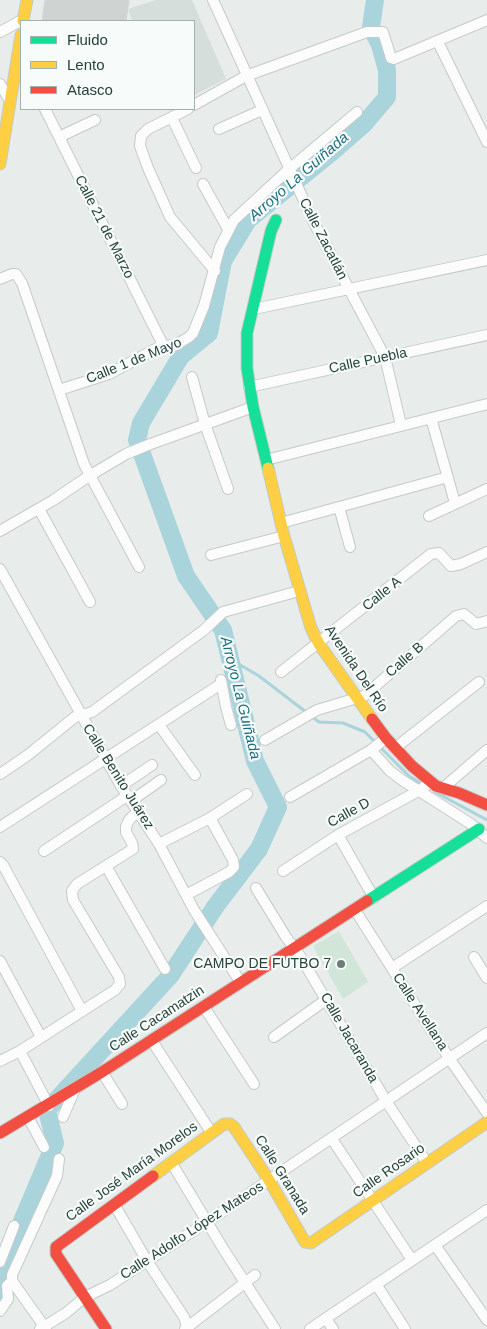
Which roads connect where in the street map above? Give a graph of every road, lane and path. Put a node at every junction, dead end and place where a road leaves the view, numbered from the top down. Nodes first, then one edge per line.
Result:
1 (27, 0) edge
2 (213, 0) edge
3 (24, 20) edge
4 (487, 20) edge
5 (20, 22) edge
6 (0, 32) edge
7 (438, 42) junction
8 (20, 48) edge
9 (19, 61) edge
10 (246, 76) junction
11 (0, 84) edge
12 (195, 104) edge
13 (6, 108) edge
14 (46, 110) edge
15 (186, 110) edge
16 (262, 110) junction
17 (357, 112) dead end
18 (172, 118) junction
19 (95, 120) dead end
20 (219, 129) dead end
21 (59, 137) junction
22 (487, 142) edge
23 (0, 164) edge
24 (196, 168) dead end
25 (290, 174) junction
26 (203, 184) dead end
27 (276, 220) dead end
28 (228, 229) junction
29 (487, 260) edge
30 (215, 270) junction
31 (0, 279) edge
32 (348, 290) junction
33 (254, 309) junction
34 (487, 335) edge
35 (163, 345) junction
36 (385, 358) junction
37 (192, 378) dead end
38 (249, 387) junction
39 (59, 390) junction
40 (487, 404) edge
41 (253, 407) junction
42 (431, 418) junction
43 (205, 424) junction
44 (401, 425) junction
45 (266, 460) junction
46 (89, 476) junction
47 (448, 477) junction
48 (487, 488) edge
49 (228, 489) dead end
50 (455, 503) junction
51 (339, 508) junction
52 (39, 509) junction
53 (429, 516) dead end
54 (281, 523) junction
55 (0, 531) edge
56 (284, 536) junction
57 (350, 547) dead end
58 (487, 552) edge
59 (211, 555) dead end
60 (139, 567) dead end
61 (0, 569) edge
62 (299, 591) junction
63 (90, 602) dead end
64 (487, 621) edge
65 (319, 644) junction
66 (281, 672) dead end
67 (478, 682) dead end
68 (356, 699) junction
69 (81, 716) junction
70 (159, 725) junction
71 (231, 725) dead end
72 (265, 740) dead end
73 (378, 745) junction
74 (395, 748) junction
75 (487, 750) edge
76 (106, 759) junction
77 (152, 765) dead end
78 (0, 774) edge
79 (195, 775) dead end
80 (161, 780) dead end
81 (121, 786) junction
82 (425, 787) junction
83 (443, 788) junction
84 (247, 794) dead end
85 (290, 797) dead end
86 (129, 798) junction
87 (487, 805) edge
88 (138, 811) junction
89 (210, 818) junction
90 (0, 828) edge
91 (478, 829) junction
92 (338, 835) junction
93 (487, 838) edge
94 (159, 844) junction
95 (44, 851) dead end
96 (0, 862) edge
97 (106, 866) junction
98 (283, 871) dead end
99 (256, 888) dead end
100 (186, 894) junction
101 (374, 898) junction
102 (487, 906) edge
103 (355, 910) junction
104 (294, 947) junction
105 (474, 957) dead end
106 (0, 961) edge
107 (392, 968) junction
108 (165, 969) dead end
109 (487, 978) edge
110 (241, 983) junction
111 (327, 999) junction
112 (204, 1007) junction
113 (82, 1011) junction
114 (487, 1033) edge
115 (41, 1037) junction
116 (274, 1037) dead end
117 (152, 1041) junction
118 (20, 1051) junction
119 (449, 1058) junction
120 (0, 1061) edge
121 (102, 1072) junction
122 (254, 1084) dead end
123 (73, 1090) junction
124 (386, 1101) junction
125 (122, 1104) dead end
126 (50, 1105) junction
127 (487, 1113) edge
128 (63, 1117) dead end
129 (28, 1118) junction
130 (487, 1122) edge
131 (230, 1124) joint
132 (211, 1132) junction
133 (0, 1133) edge
134 (332, 1139) junction
135 (44, 1147) dead end
136 (59, 1159) dead end
137 (171, 1162) junction
138 (428, 1163) junction
139 (269, 1180) junction
140 (372, 1200) junction
141 (114, 1204) junction
142 (487, 1210) edge
143 (207, 1222) junction
144 (14, 1226) dead end
145 (308, 1243) joint
146 (435, 1245) junction
147 (147, 1260) junction
148 (412, 1260) junction
149 (0, 1262) edge
150 (255, 1275) dead end
151 (245, 1283) junction
152 (376, 1284) junction
153 (6, 1286) edge
154 (85, 1298) junction
155 (0, 1311) edge
156 (326, 1319) junction
157 (487, 1320) edge
158 (44, 1328) edge
159 (187, 1328) edge
160 (106, 1329) edge
161 (275, 1329) edge
162 (310, 1329) edge
163 (333, 1329) edge
164 (405, 1329) edge

1 - 3 street
2 - 10 street, Calle Zacatlán
4 - 7 street
5 - 6 street
7 - 10 street
7 - 22 street
8 - 9 street
9 - 13 street
10 - 12 street
10 - 16 street, Calle Zacatlán
11 - 13 street
13 - 23 street
14 - 21 street, Calle 21 de Marzo
15 - 18 street
16 - 20 street
16 - 25 street, Calle Zacatlán
17 - 25 street, Calle 1 de Mayo
18 - 24 street
18 - 30 street
19 - 21 street
21 - 35 street, Calle 21 de Marzo
25 - 28 street, Calle 1 de Mayo
25 - 32 street, Calle Zacatlán
26 - 28 street
27 - 33 street, Avenida Del Río
28 - 30 street, Calle 1 de Mayo
29 - 32 street
30 - 35 street, Calle 1 de Mayo
31 - 39 street
32 - 33 street
32 - 36 street, Calle Zacatlán
33 - 38 street, Avenida Del Río
34 - 36 street, Calle Puebla
35 - 39 street, Calle 1 de Mayo
36 - 38 street, Calle Puebla
36 - 44 street, Calle Zacatlán
37 - 43 street
38 - 41 street, Avenida Del Río
39 - 46 street
40 - 42 street
41 - 43 street
41 - 45 street, Avenida Del Río
42 - 44 street
42 - 47 street
43 - 46 street
43 - 49 street
44 - 45 street
45 - 54 street, Avenida Del Río
46 - 52 street
46 - 60 street
47 - 50 street
47 - 51 street
48 - 50 street
50 - 53 street
51 - 54 street
51 - 57 street
52 - 55 street
52 - 63 street
54 - 56 street, Avenida Del Río
56 - 59 street
56 - 62 street, Avenida Del Río
58 - 65 street, Calle A
61 - 69 street, Calle Benito Juárez
62 - 65 street, Avenida Del Río
62 - 69 street
64 - 68 street, Calle B
65 - 66 street, Calle A
65 - 68 street, Avenida Del Río
67 - 74 street
68 - 72 street, Calle B
68 - 73 street, Avenida Del Río
69 - 76 street, Calle Benito Juárez
69 - 78 street
70 - 71 street
70 - 76 street
70 - 79 street
73 - 74 street, Avenida Del Río
73 - 82 street
73 - 85 street
74 - 82 street, Avenida Del Río
75 - 83 street
76 - 81 street, Calle Benito Juárez
76 - 90 street
77 - 81 street
80 - 86 street
81 - 86 street, Calle Benito Juárez
82 - 83 street, Avenida Del Río
82 - 91 street
82 - 92 street, Calle D
83 - 87 street, Avenida Del Río
84 - 89 street
86 - 88 street, Calle Benito Juárez
86 - 95 street
88 - 94 street, Calle Benito Juárez
88 - 97 street
89 - 94 street
89 - 100 street
91 - 93 street
91 - 101 street, Calle Cacamatzin
92 - 98 street, Calle D
92 - 101 street
94 - 100 street, Calle Benito Juárez
96 - 113 street
97 - 108 street
97 - 113 street
99 - 104 street, Calle Jacaranda
100 - 110 street, Calle Benito Juárez
101 - 103 street, Calle Cacamatzin
102 - 107 street
103 - 104 street, Calle Cacamatzin
103 - 107 street, Calle Avellana
104 - 110 street, Calle Cacamatzin
104 - 111 street, Calle Jacaranda
105 - 109 street
106 - 115 street
107 - 119 street, Calle Avellana
110 - 112 street, Calle Cacamatzin
111 - 116 street
111 - 124 street, Calle Jacaranda
112 - 117 street, Calle Cacamatzin
112 - 122 street
113 - 115 street
114 - 119 street, Calle Adolfo López Mateos
115 - 118 street
117 - 121 street, Calle Cacamatzin
117 - 132 street
118 - 120 street
118 - 126 street
119 - 124 street, Calle Adolfo López Mateos
119 - 127 street, Calle Avellana
121 - 123 street, Calle Cacamatzin
121 - 125 street
123 - 126 street, Calle Cacamatzin
123 - 128 street
124 - 134 street, Calle Adolfo López Mateos
124 - 138 street, Calle Jacaranda
126 - 129 street, Calle Cacamatzin
129 - 133 street, Calle Cacamatzin
129 - 135 street
130 - 138 street, Calle Rosario
131 - 132 street, Calle José María Morelos
131 - 139 street, Calle Granada
132 - 137 street, Calle José María Morelos
134 - 139 street, Calle Adolfo López Mateos
134 - 140 street
136 - 153 street
137 - 141 street, Calle José María Morelos
137 - 143 street
138 - 140 street, Calle Rosario
139 - 143 street, Calle Adolfo López Mateos
139 - 145 street, Calle Granada
140 - 145 street, Calle Rosario
140 - 148 street
141 - 147 street
141 - 154 street, Calle José María Morelos
142 - 146 street
143 - 147 street, Calle Adolfo López Mateos
143 - 151 street
144 - 149 street
146 - 148 street
146 - 157 street
147 - 154 street, Calle Adolfo López Mateos
147 - 159 street
148 - 152 street
150 - 151 street
151 - 159 street
151 - 161 street
152 - 156 street
152 - 164 street
153 - 155 street
153 - 158 street
154 - 158 street, Calle Adolfo López Mateos
154 - 160 street
156 - 162 street
156 - 163 street

